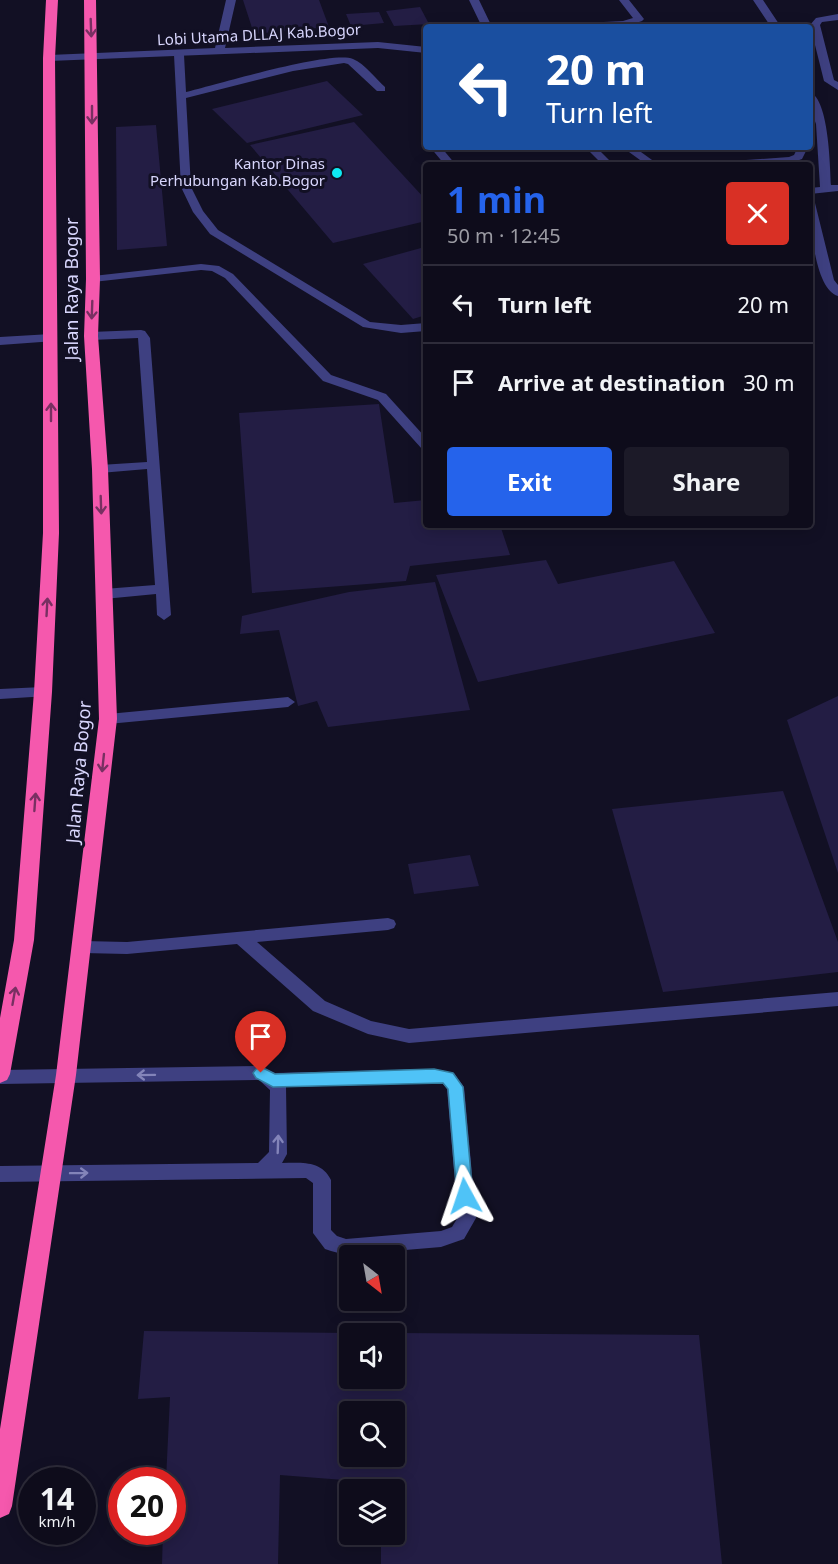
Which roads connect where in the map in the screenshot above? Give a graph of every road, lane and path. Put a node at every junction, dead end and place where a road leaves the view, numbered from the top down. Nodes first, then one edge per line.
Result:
1 (52, 0) edge
2 (90, 0) edge
3 (231, 0) edge
4 (474, 0) edge
5 (624, 0) edge
6 (758, 0) edge
7 (838, 17) edge
8 (486, 24) edge
9 (624, 24) edge
10 (774, 24) edge
11 (423, 50) edge
12 (219, 53) junction
13 (179, 55) junction
14 (92, 57) junction
15 (49, 58) junction
16 (838, 87) edge
17 (381, 90) dead end
18 (182, 96) junction
19 (813, 103) edge
20 (438, 150) edge
21 (594, 150) edge
22 (632, 150) edge
23 (802, 150) edge
24 (448, 162) edge
25 (606, 162) edge
26 (650, 162) edge
27 (761, 162) edge
28 (832, 189) edge
29 (813, 191) edge
30 (813, 216) edge
31 (93, 279) junction
32 (838, 294) edge
33 (423, 327) edge
34 (92, 336) junction
35 (51, 338) junction
36 (0, 341) edge
37 (423, 443) edge
38 (153, 465) junction
39 (100, 469) junction
40 (162, 589) junction
41 (104, 594) junction
42 (164, 615) dead end
43 (43, 692) junction
44 (1, 694) edge
45 (288, 702) dead end
46 (108, 719) junction
47 (388, 924) dead end
48 (241, 938) junction
49 (83, 947) junction
50 (838, 999) edge
51 (0, 1076) edge
52 (66, 1076) junction
53 (273, 1080) junction
54 (261, 1171) junction
55 (50, 1173) junction
56 (0, 1174) edge
57 (0, 1506) edge

1 - 15 highway, Jalan Raya Bogor
2 -> 14 highway, Jalan Raya Bogor
3 - 12 street
4 - 8 street
5 - 9 street
6 - 10 street
7 - 16 street
11 - 12 street, Lobi Utama DLLAJ Kab.Bogor
12 - 13 street, Lobi Utama DLLAJ Kab.Bogor
13 - 14 street, Lobi Utama DLLAJ Kab.Bogor
13 - 18 street
14 - 15 street, Lobi Utama DLLAJ Kab.Bogor
14 -> 31 highway, Jalan Raya Bogor
15 - 35 highway, Jalan Raya Bogor
17 - 18 street
18 - 33 street
19 - 28 street
20 - 24 street
21 - 25 street
22 - 26 street
23 - 27 street
28 - 29 street
30 - 32 street
31 -> 34 highway, Jalan Raya Bogor
31 - 37 street
34 - 38 street
34 - 39 highway, Jalan Raya Bogor
35 - 36 street
43 -> 35 highway, Jalan Raya Bogor
38 - 39 street
38 - 40 street
39 -> 41 highway, Jalan Raya Bogor
40 - 41 street
40 - 42 street
41 - 46 highway, Jalan Raya Bogor
43 - 44 street
51 -> 43 highway, Jalan Raya Bogor
45 - 46 street
46 -> 49 highway, Jalan Raya Bogor
47 - 48 street
48 - 49 street
48 - 50 street
49 - 52 highway, Jalan Raya Bogor
51 - 52 street
53 -> 52 street
52 - 55 highway, Jalan Raya Bogor
54 -> 53 street
53 - 54 street
55 -> 54 street
55 - 56 street
55 - 57 highway, Jalan Raya Bogor

